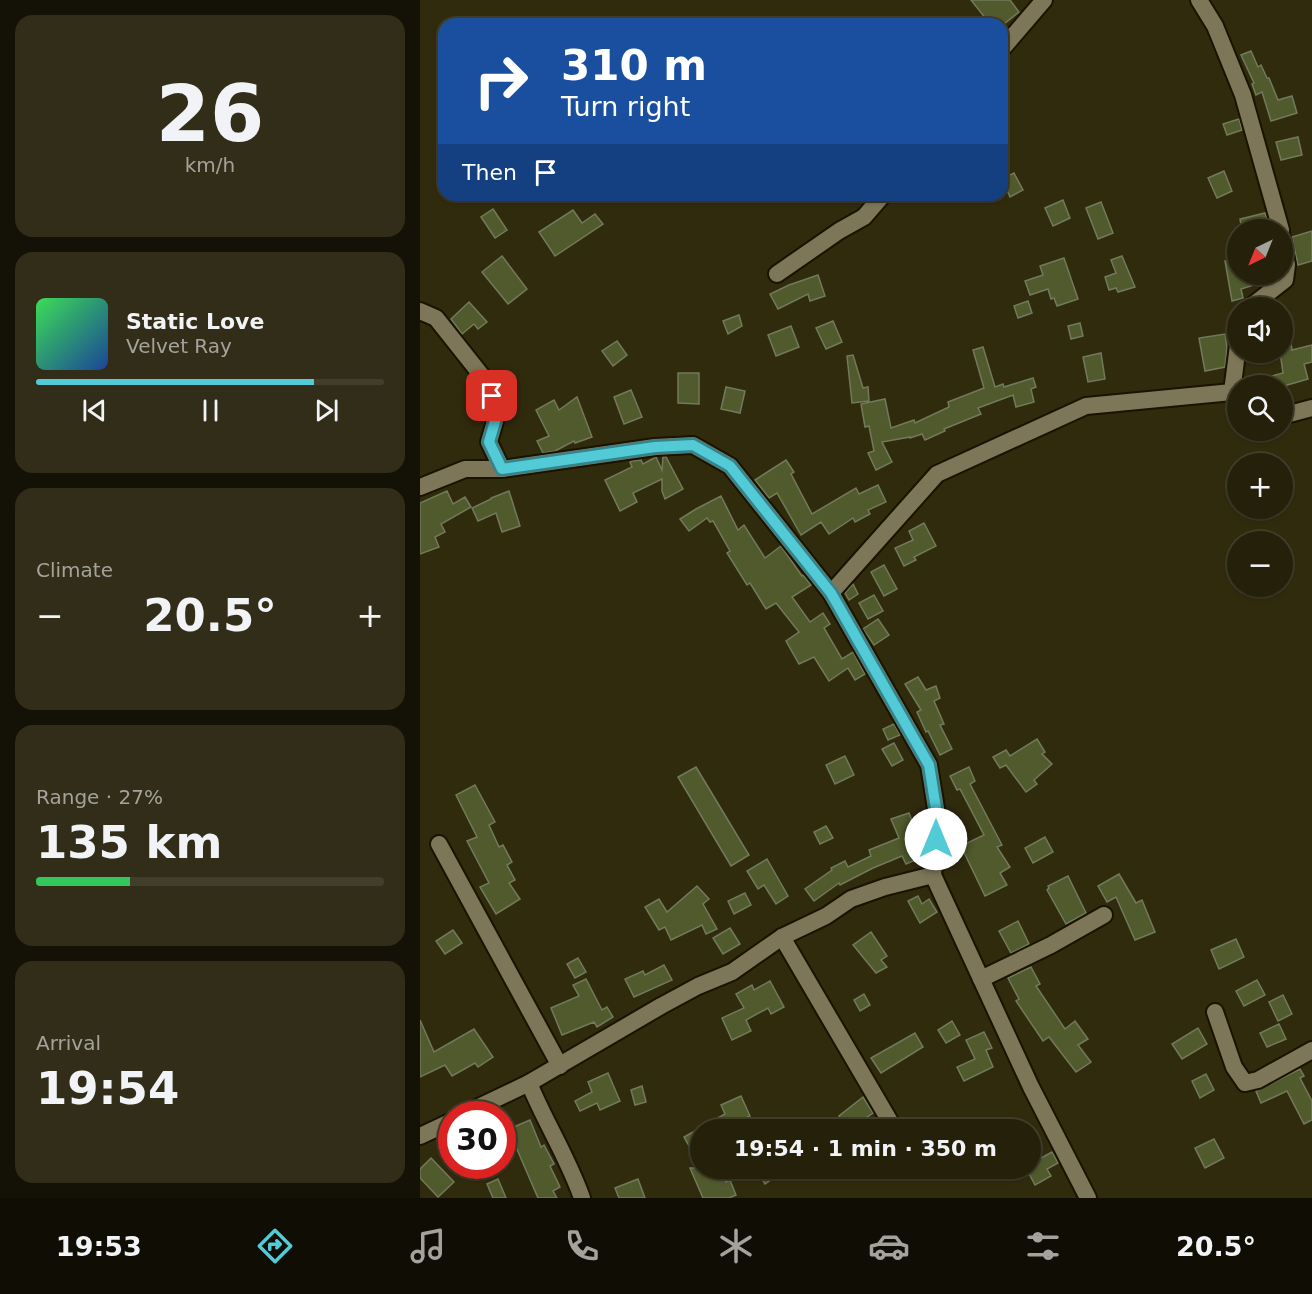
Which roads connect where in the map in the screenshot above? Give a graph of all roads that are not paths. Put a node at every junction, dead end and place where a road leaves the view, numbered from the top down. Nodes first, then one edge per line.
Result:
1 (1044, 0) edge
2 (1199, 0) edge
3 (1008, 42) edge
4 (878, 201) edge
5 (1278, 219) edge
6 (777, 274) dead end
7 (1279, 285) edge
8 (1263, 297) edge
9 (420, 311) edge
10 (1227, 394) edge
11 (1312, 408) edge
12 (1293, 413) edge
13 (502, 469) junction
14 (420, 487) edge
15 (831, 593) junction
16 (439, 844) dead end
17 (933, 875) junction
18 (1104, 915) dead end
19 (782, 937) junction
20 (981, 979) junction
21 (1215, 1012) dead end
22 (1312, 1050) edge
23 (560, 1066) junction
24 (529, 1083) junction
25 (491, 1101) edge
26 (889, 1119) edge
27 (438, 1127) edge
28 (420, 1136) edge
29 (582, 1198) edge
30 (1088, 1198) edge

1 - 3 street
2 - 5 street
4 - 6 street
7 - 8 street
9 - 13 street
10 - 15 street
11 - 12 street
13 - 14 street
13 - 15 street
15 - 17 street
16 - 23 street
17 - 19 street
17 - 20 street
18 - 20 street
19 - 23 street
19 - 26 street
20 - 30 street
21 - 22 street
23 - 24 street
24 - 25 street
24 - 29 street
27 - 28 street

